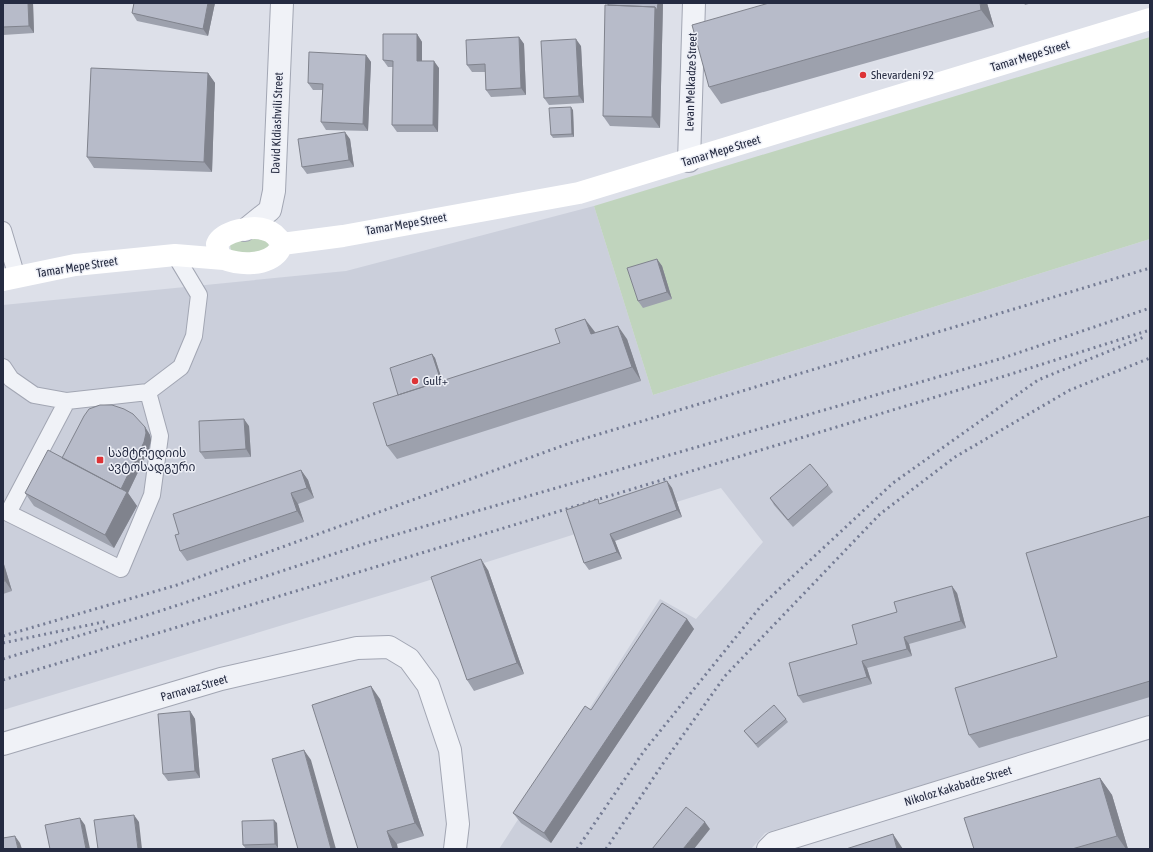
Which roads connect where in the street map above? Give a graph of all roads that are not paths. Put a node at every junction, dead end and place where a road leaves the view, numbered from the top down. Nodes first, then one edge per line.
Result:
1 (282, 3) edge
2 (694, 3) edge
3 (1150, 19) edge
4 (689, 161) junction
5 (3, 230) edge
6 (245, 230) junction
7 (223, 236) junction
8 (282, 244) junction
9 (175, 255) junction
10 (224, 259) junction
11 (10, 278) edge
12 (3, 367) edge
13 (148, 392) junction
14 (67, 401) junction
15 (1150, 727) edge
16 (3, 744) edge
17 (455, 849) edge
18 (768, 849) edge

1 - 6 street, David Kldiashvili Street
2 - 4 street, Levan Melkadze Street
3 - 4 main road, Tamar Mepe Street
4 - 8 main road, Tamar Mepe Street
5 - 11 lane
6 - 7 main road, Tamar Mepe Street
6 - 8 main road, Tamar Mepe Street
7 - 9 main road, Tamar Mepe Street
7 - 10 main road
8 - 10 main road, Tamar Mepe Street
9 - 10 main road, Tamar Mepe Street
9 - 11 main road, Tamar Mepe Street
9 - 13 lane
12 - 14 lane
13 - 14 lane
13 - 14 lane
15 - 18 street, Nikoloz Kakabadze Street
16 - 17 street, Parnavaz Street

